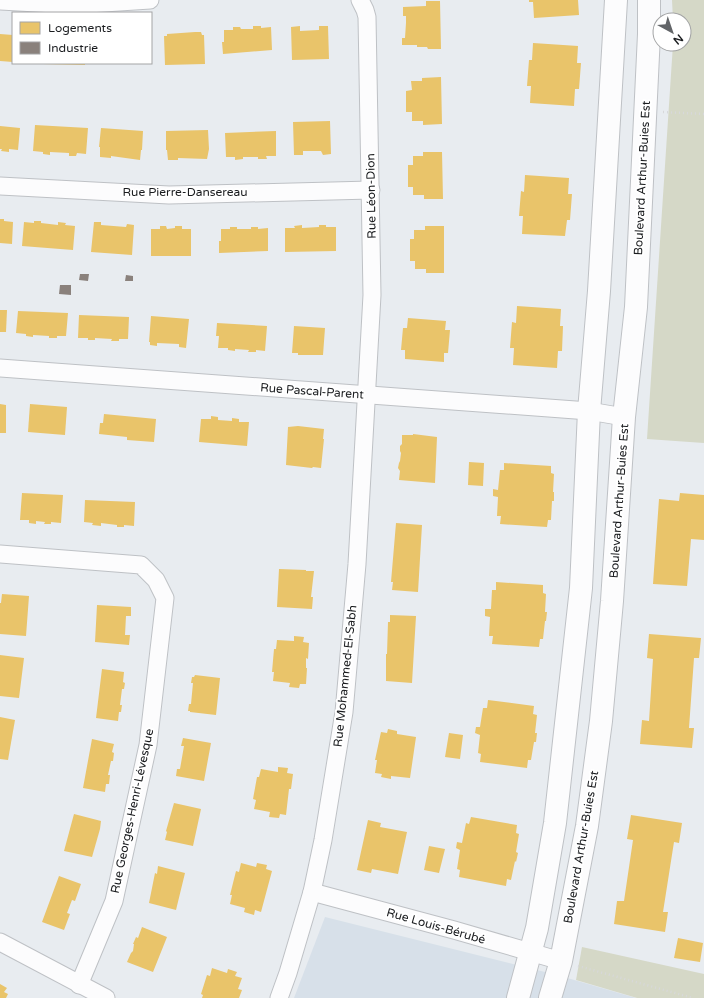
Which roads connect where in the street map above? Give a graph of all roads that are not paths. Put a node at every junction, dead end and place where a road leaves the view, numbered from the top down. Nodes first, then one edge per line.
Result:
1 (150, 0) edge
2 (360, 0) edge
3 (616, 0) edge
4 (649, 0) edge
5 (0, 1) edge
6 (0, 186) edge
7 (371, 190) junction
8 (0, 368) edge
9 (367, 395) junction
10 (589, 411) junction
11 (624, 416) junction
12 (0, 554) edge
13 (312, 892) junction
14 (0, 942) edge
15 (531, 952) junction
16 (561, 961) junction
17 (80, 985) junction
18 (106, 998) edge
19 (279, 998) edge
20 (518, 998) edge
21 (550, 998) edge

1 - 5 street
2 - 7 street, Rue Léon-Dion
3 - 10 street
4 - 11 street, Boulevard Arthur-Buies Est
6 - 7 street, Rue Pierre-Dansereau
7 - 9 street, Rue Léon-Dion
8 - 9 street, Rue Pascal-Parent
9 - 10 street, Rue Pascal-Parent
9 - 13 street, Rue Mohammed-El-Sabh
10 - 11 street, Rue Pascal-Parent
10 - 15 street
11 - 16 street, Boulevard Arthur-Buies Est
12 - 17 street, Rue Georges-Henri-Lévesque
13 - 15 street, Rue Louis-Bérubé
13 - 19 street, Rue Mohammed-El-Sabh
14 - 17 street
15 - 16 street, Rue Louis-Bérubé
15 - 20 street
16 - 21 street, Boulevard Arthur-Buies Est
17 - 18 street

